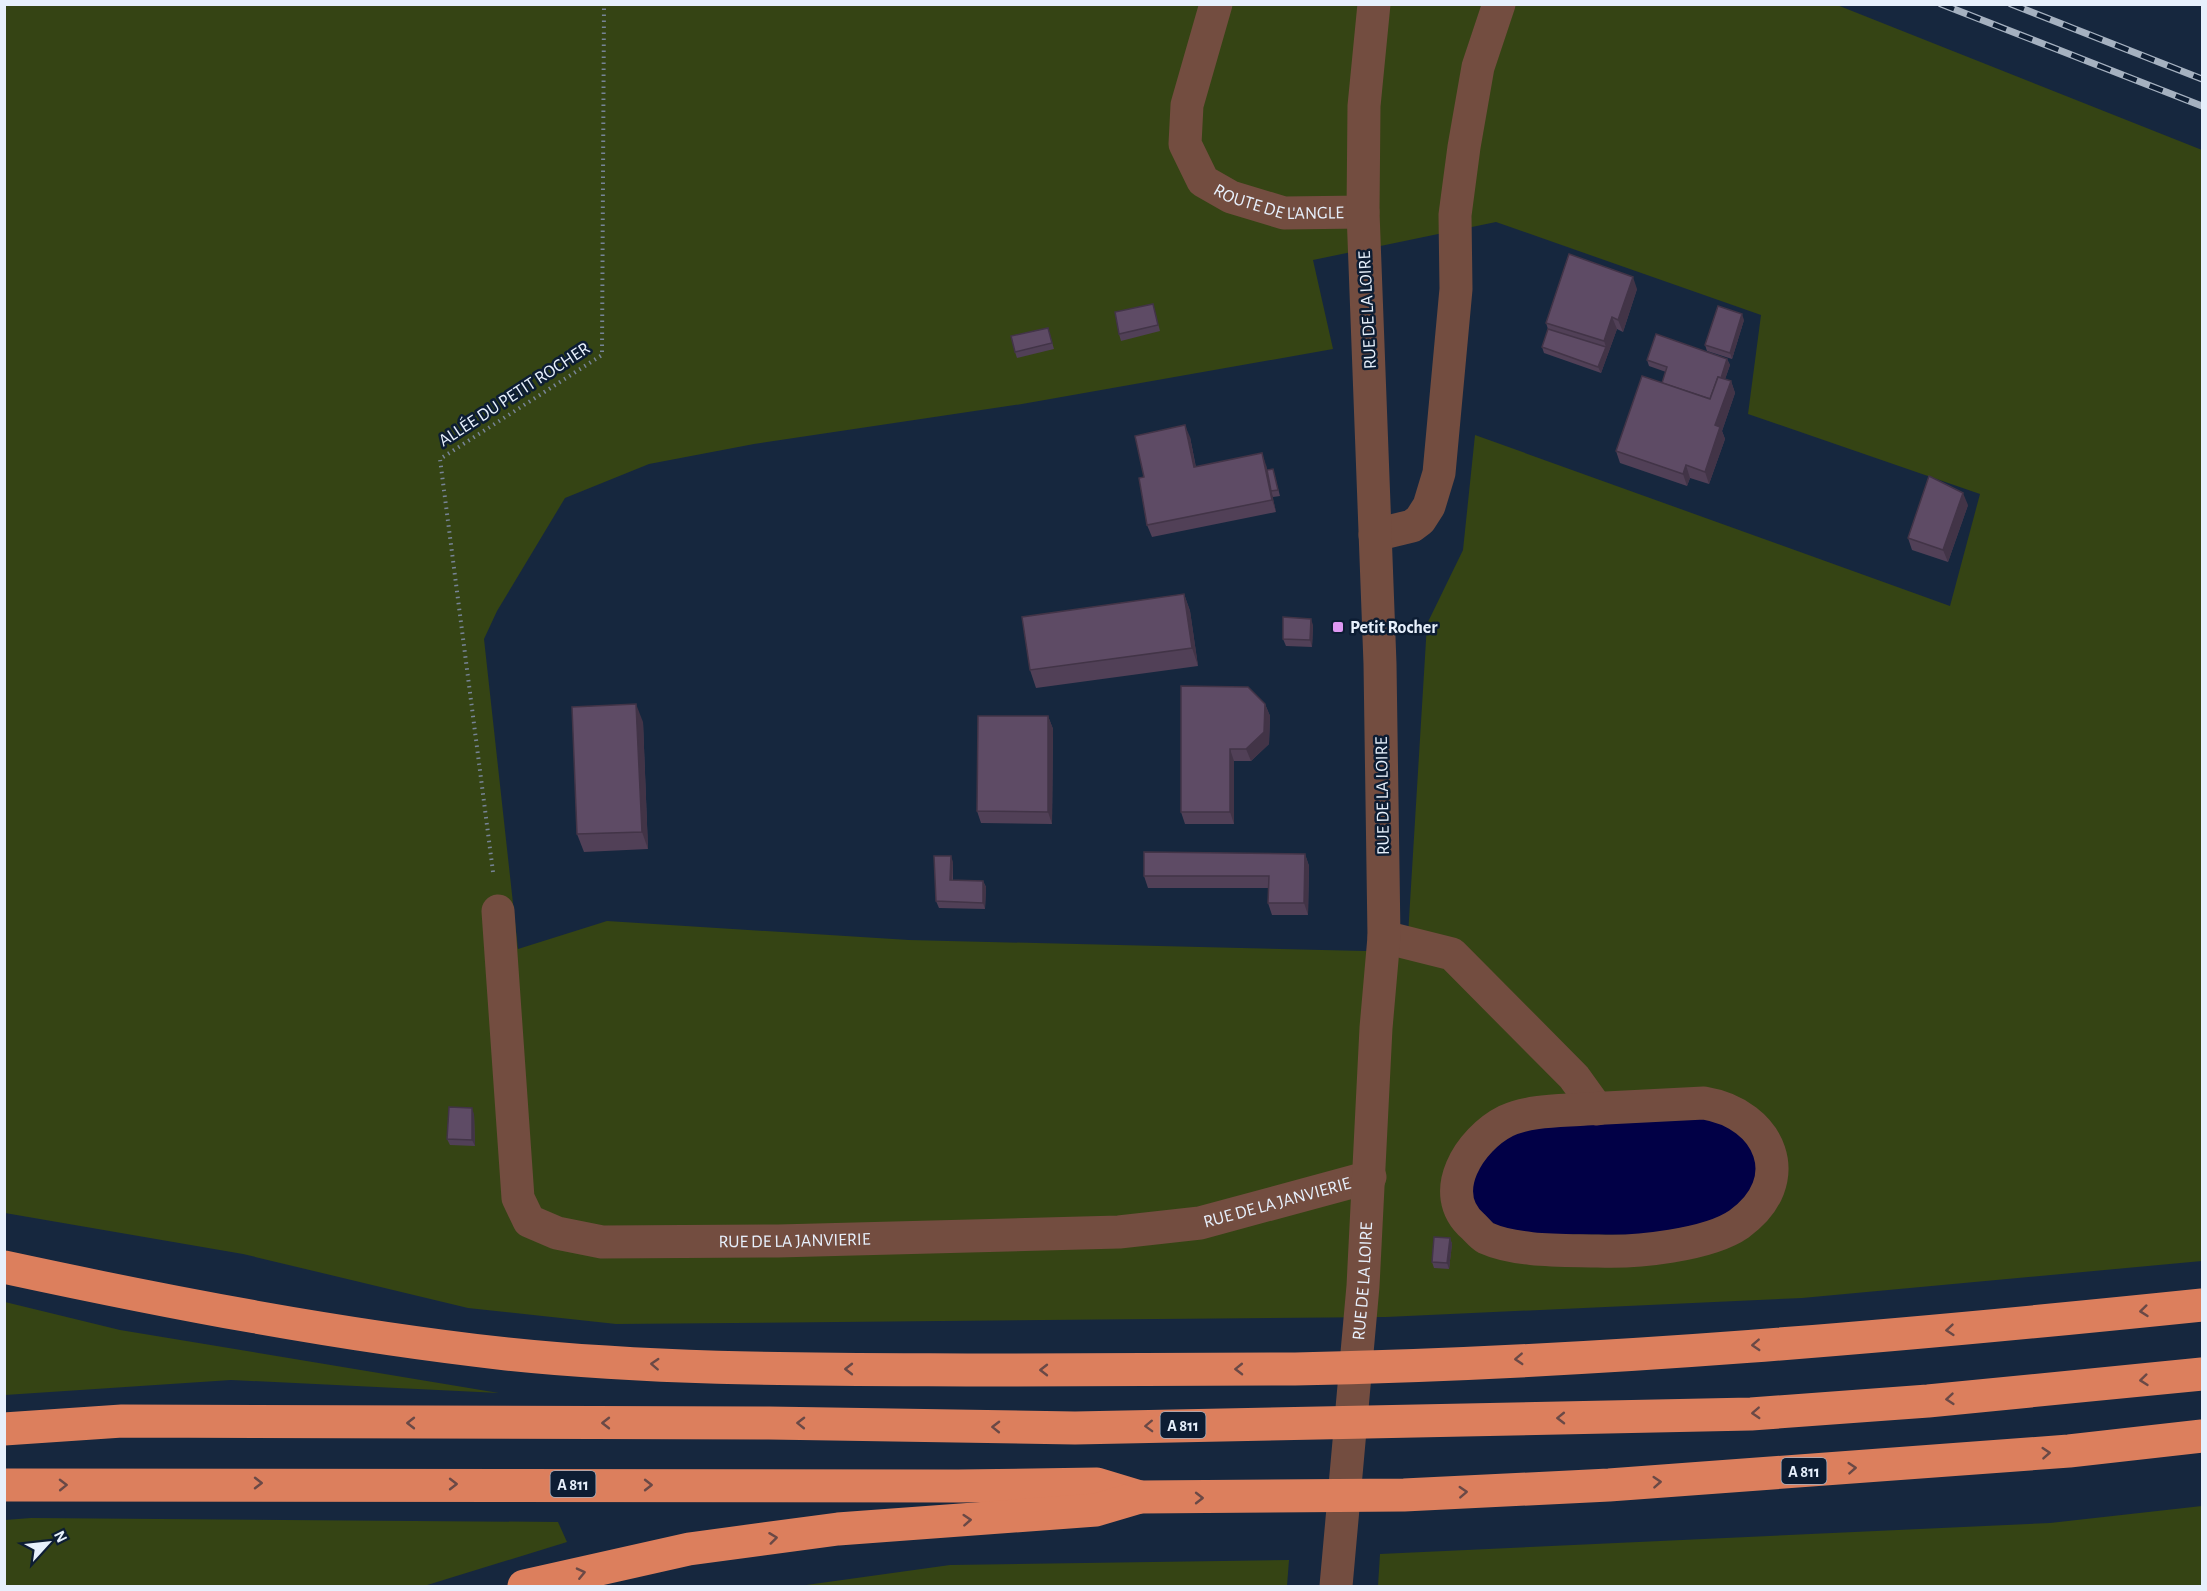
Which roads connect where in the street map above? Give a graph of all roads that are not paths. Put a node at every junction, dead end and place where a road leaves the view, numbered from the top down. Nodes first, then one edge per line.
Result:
1 (1216, 4) edge
2 (1374, 4) edge
3 (1499, 4) edge
4 (1363, 212) junction
5 (1375, 535) junction
6 (498, 911) road end
7 (1384, 937) junction
8 (1597, 1109) junction
9 (1370, 1177) junction
10 (4, 1267) edge
11 (2202, 1305) edge
12 (2202, 1374) edge
13 (4, 1430) edge
14 (2202, 1436) edge
15 (4, 1485) edge
16 (1140, 1497) junction
17 (524, 1587) edge
18 (1335, 1587) edge

1 - 4 street, ROUTE DE L'ANGLE
2 - 4 street, RUE DE LA LOIRE
3 - 5 street
4 - 5 street, RUE DE LA LOIRE
5 - 7 street, RUE DE LA LOIRE
6 - 9 street, RUE DE LA JANVIERIE
7 - 8 street
7 - 9 street, RUE DE LA LOIRE
8 - 8 street
9 - 18 street, RUE DE LA LOIRE
11 -> 10 highway
12 -> 13 highway, A 811
16 -> 14 highway, A 811
15 -> 16 highway, A 811
17 -> 16 highway

